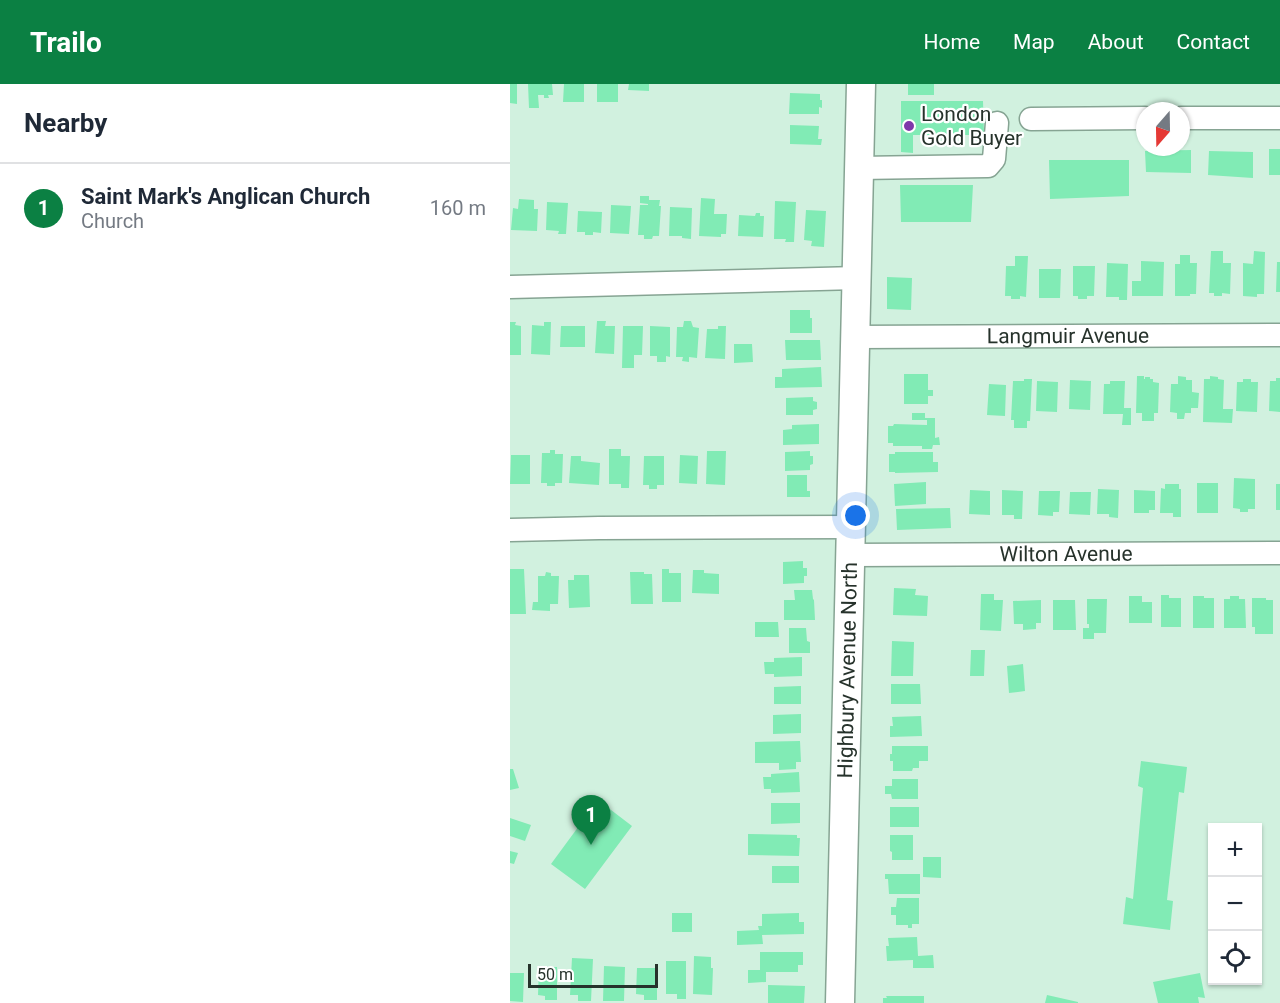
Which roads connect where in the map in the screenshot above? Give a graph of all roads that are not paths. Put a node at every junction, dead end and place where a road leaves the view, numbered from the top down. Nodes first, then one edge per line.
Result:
1 (861, 84) edge
2 (1136, 118) edge
3 (1190, 118) edge
4 (1280, 118) edge
5 (1032, 119) dead end
6 (997, 123) dead end
7 (859, 168) junction
8 (857, 278) junction
9 (510, 287) edge
10 (1280, 334) edge
11 (856, 337) junction
12 (851, 527) junction
13 (510, 530) edge
14 (1280, 553) edge
15 (850, 555) junction
16 (840, 1003) edge

1 - 7 main road, Highbury Avenue North
2 - 5 street
3 - 4 street
6 - 7 street
7 - 8 main road, Highbury Avenue North
8 - 9 street
8 - 11 main road, Highbury Avenue North
10 - 11 street, Langmuir Avenue
11 - 12 main road, Highbury Avenue North
12 - 13 street
12 - 15 main road, Highbury Avenue North
14 - 15 street, Wilton Avenue
15 - 16 main road, Highbury Avenue North

